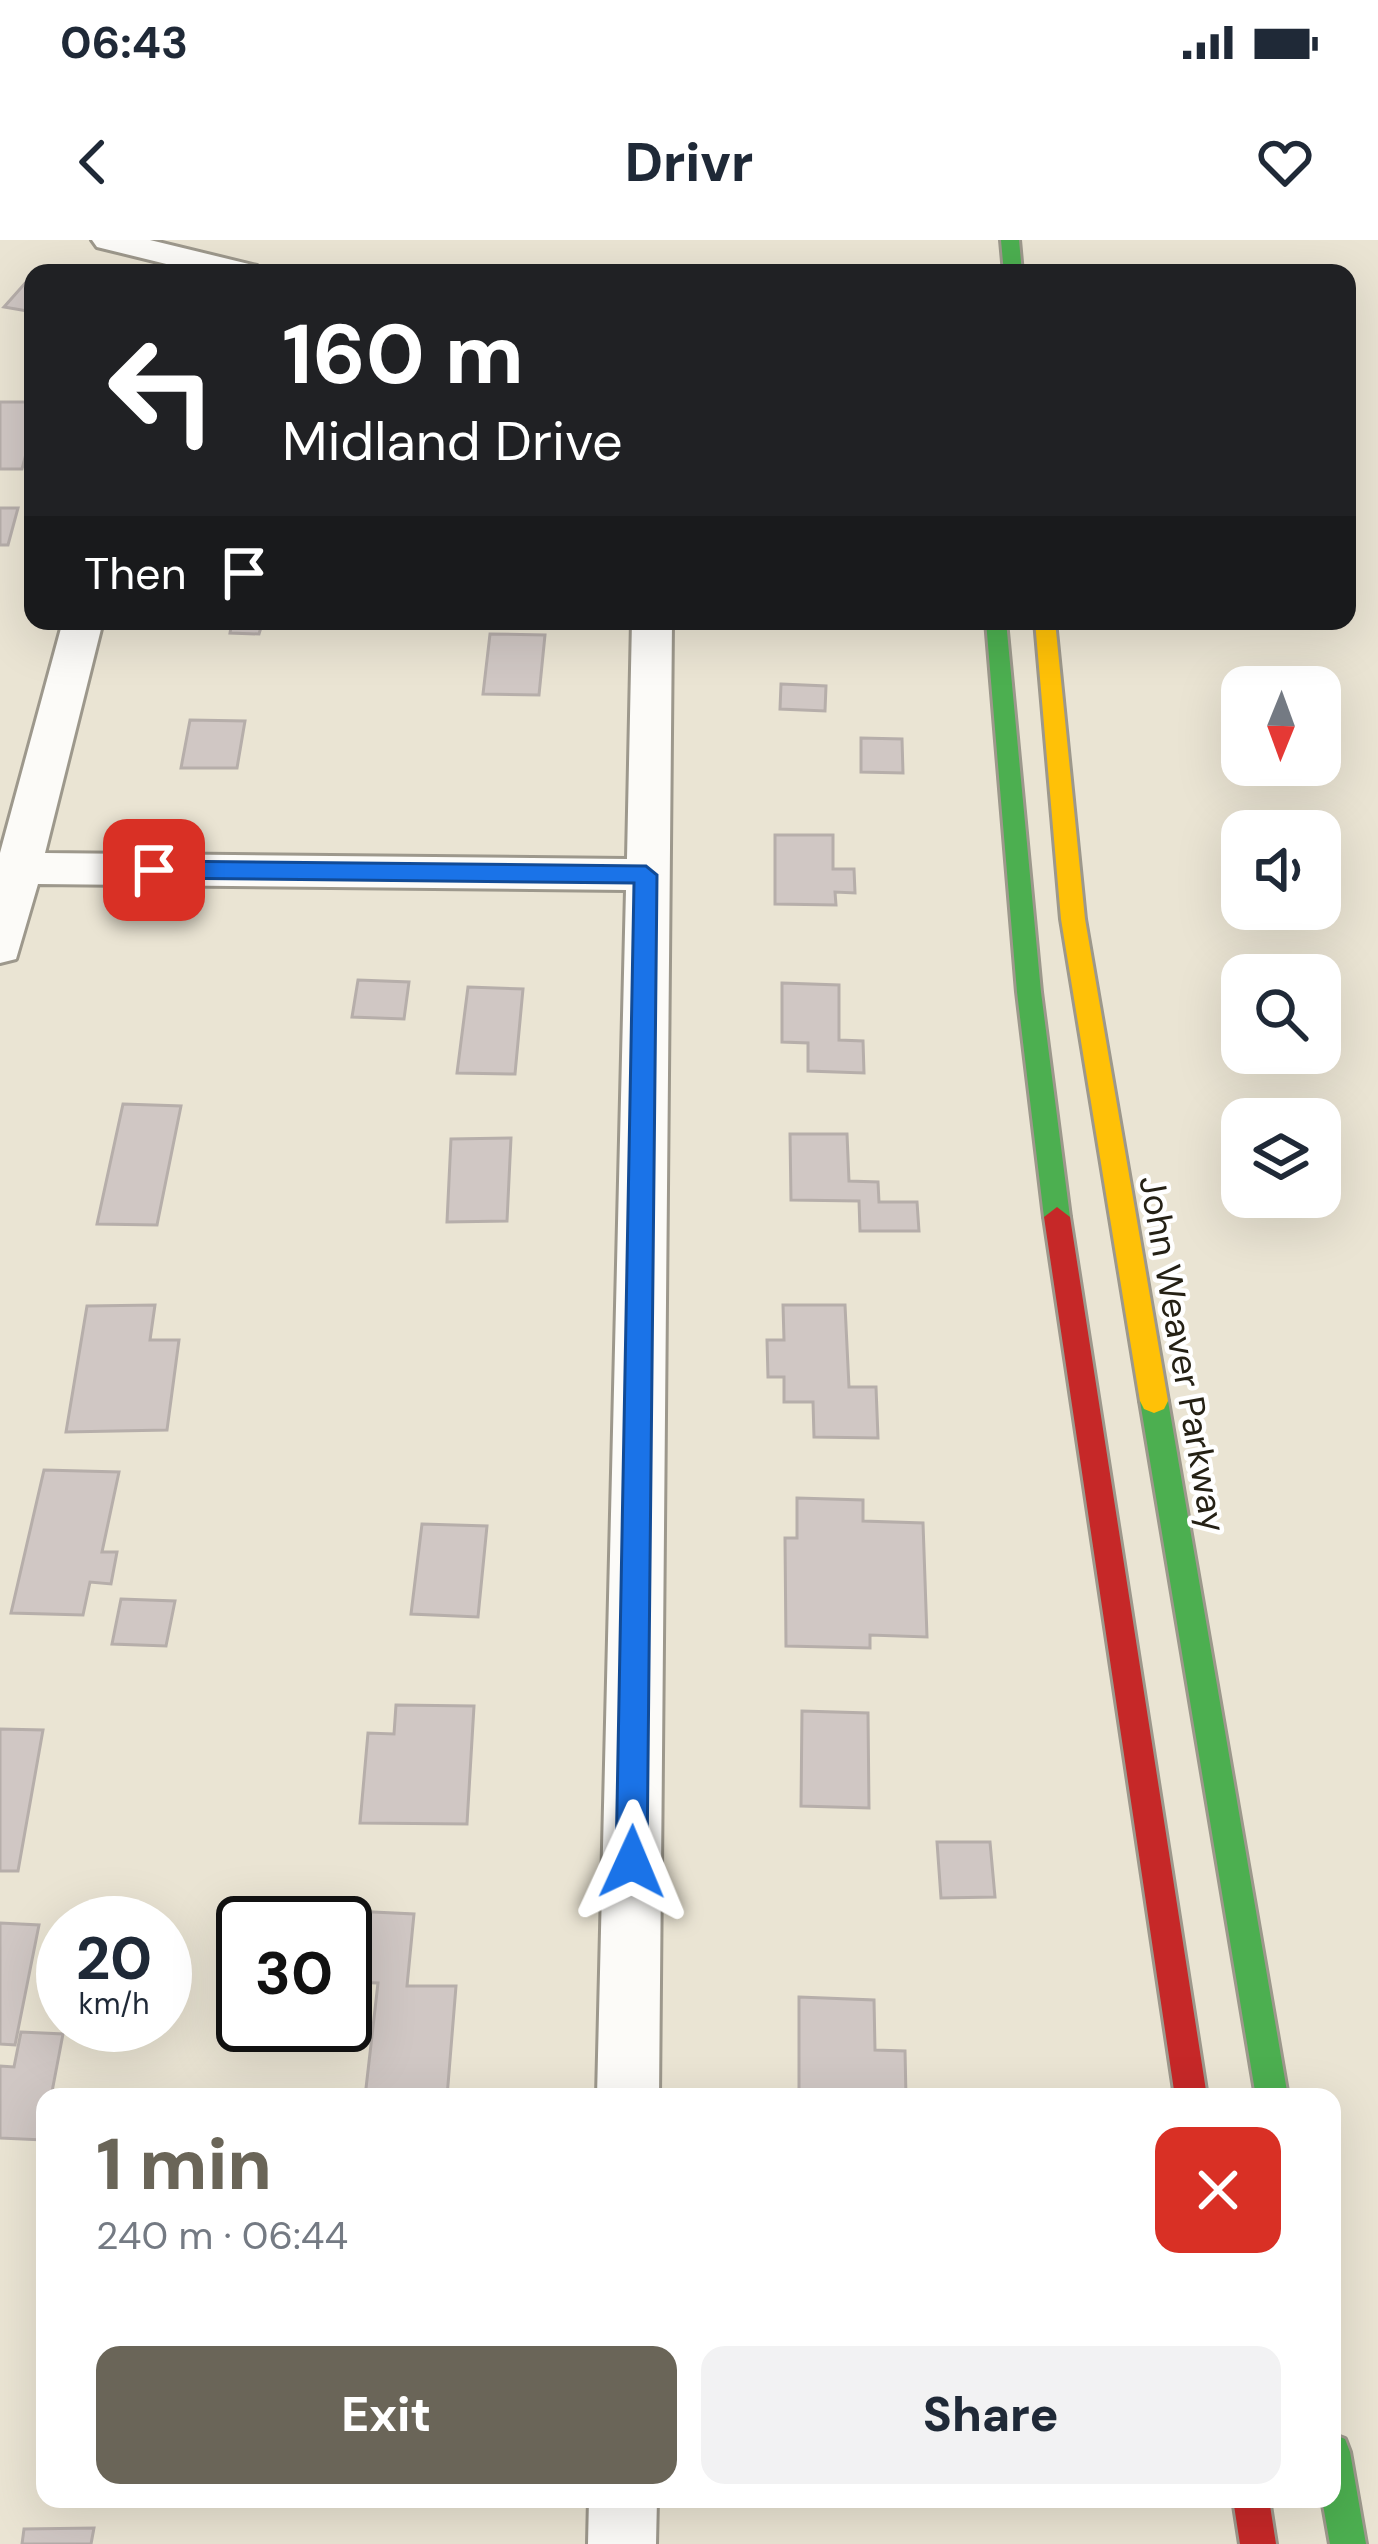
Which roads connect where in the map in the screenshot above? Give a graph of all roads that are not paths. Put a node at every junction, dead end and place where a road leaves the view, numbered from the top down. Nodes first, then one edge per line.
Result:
1 (109, 240) edge
2 (170, 264) edge
3 (80, 630) edge
4 (652, 630) edge
5 (997, 630) edge
6 (1046, 630) edge
7 (10, 868) edge
8 (646, 875) junction
9 (0, 947) edge
10 (628, 2088) edge
11 (1190, 2088) edge
12 (1270, 2088) edge
13 (1341, 2504) edge
14 (622, 2508) edge
15 (1252, 2508) edge
16 (622, 2544) edge
17 (1258, 2544) edge
18 (1348, 2544) edge

1 - 2 street
3 - 7 street
4 - 8 street
5 - 11 main road
6 - 12 main road, John Weaver Parkway
7 - 8 street
7 - 9 street
8 - 10 street
13 - 18 main road
14 - 16 street
15 - 17 main road

